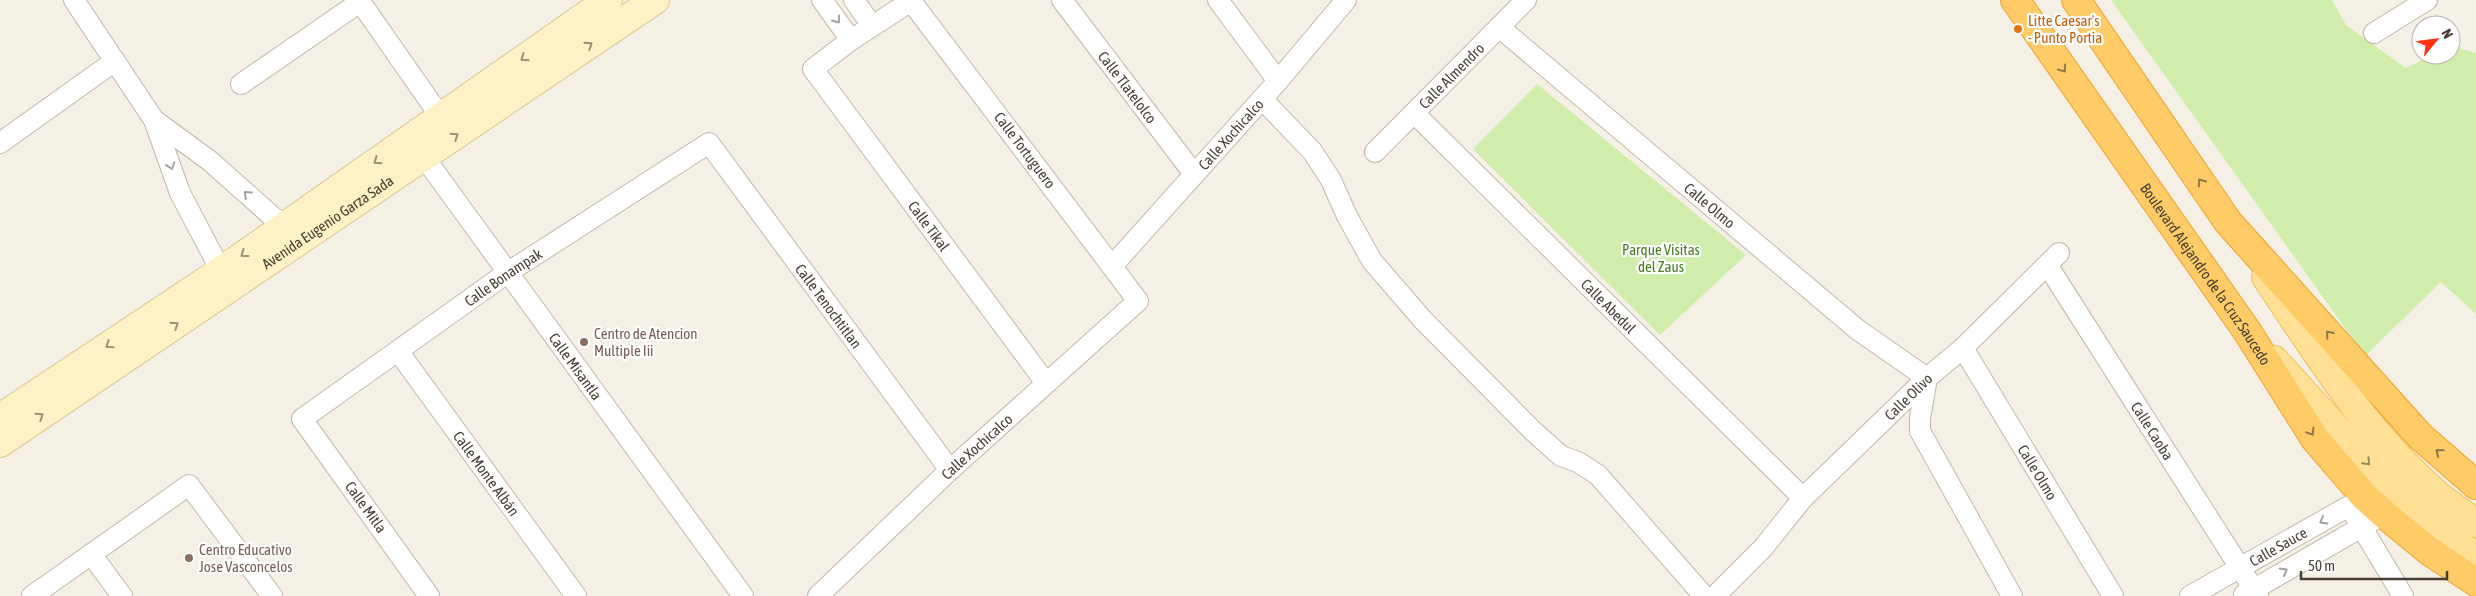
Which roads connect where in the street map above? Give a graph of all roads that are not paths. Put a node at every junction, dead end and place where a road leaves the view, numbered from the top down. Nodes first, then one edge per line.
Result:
1 (74, 0) edge
2 (608, 0) edge
3 (655, 0) edge
4 (822, 0) edge
5 (854, 0) edge
6 (1062, 0) edge
7 (1218, 0) edge
8 (1346, 0) edge
9 (1526, 0) edge
10 (2015, 0) edge
11 (2076, 0) edge
12 (2427, 0) edge
13 (360, 1) edge
14 (911, 1) edge
15 (872, 26) junction
16 (1499, 27) junction
17 (2374, 33) dead end
18 (851, 40) junction
19 (115, 61) junction
20 (1278, 81) junction
21 (241, 84) dead end
22 (1262, 99) junction
23 (1414, 113) junction
24 (440, 116) junction
25 (154, 120) junction
26 (0, 143) edge
27 (709, 143) joint
28 (417, 147) junction
29 (1376, 152) dead end
30 (1194, 174) junction
31 (2228, 222) junction
32 (283, 226) junction
33 (2054, 260) joint
34 (1113, 265) junction
35 (221, 271) junction
36 (507, 273) junction
37 (1138, 300) joint
38 (2248, 331) junction
39 (1963, 348) junction
40 (398, 351) junction
41 (1927, 378) junction
42 (1046, 383) junction
43 (0, 418) edge
44 (302, 419) joint
45 (0, 443) edge
46 (950, 470) junction
47 (2476, 484) edge
48 (1803, 498) junction
49 (2364, 511) junction
50 (2476, 523) edge
51 (91, 554) junction
52 (2476, 557) edge
53 (2241, 568) junction
54 (2476, 582) edge
55 (2251, 594) edge
56 (32, 596) edge
57 (122, 596) edge
58 (272, 596) edge
59 (429, 596) edge
60 (576, 596) edge
61 (743, 596) edge
62 (818, 596) edge
63 (1704, 596) edge
64 (1715, 596) edge
65 (2012, 596) edge
66 (2113, 596) edge
67 (2190, 596) edge
68 (2403, 596) edge

1 - 19 street
2 -> 24 main road, Avenida Eugenio Garza Sada
28 -> 3 main road, Avenida Eugenio Garza Sada
4 -> 18 street
5 - 15 street
6 - 30 street, Calle Tlatelolco
7 - 20 street
8 - 20 street, Calle Xochicalco
9 - 16 street, Calle Almendro
10 -> 38 highway, Boulevard Alejandro de la Cruz Saucedo
31 -> 11 highway
12 - 17 street
13 - 21 street
13 - 24 street
14 - 15 street
14 - 34 street, Calle Tortuguero
15 - 18 street
16 - 23 street, Calle Almendro
16 - 41 street, Calle Olmo
18 - 42 street, Calle Tikal
19 - 25 street
19 - 26 street
20 - 22 street, Calle Xochicalco
22 - 30 street, Calle Xochicalco
22 - 63 street
23 - 29 street, Calle Almendro
23 - 48 street, Calle Abedul
24 - 28 main road, Avenida Eugenio Garza Sada
32 -> 25 street
25 -> 35 street
27 - 36 street, Calle Bonampak
27 - 46 street, Calle Tenochtitlan
28 -> 32 main road, Avenida Eugenio Garza Sada
28 - 36 street, Calle Misantla
45 -> 28 main road, Avenida Eugenio Garza Sada
30 - 34 street, Calle Xochicalco
47 -> 31 highway
31 - 50 main road
32 -> 35 main road, Avenida Eugenio Garza Sada
33 - 39 street, Calle Olivo
33 - 53 street, Calle Caoba
34 - 37 street, Calle Tortuguero
35 -> 43 main road, Avenida Eugenio Garza Sada
36 - 40 street, Calle Bonampak
36 - 61 street, Calle Misantla
37 - 42 street, Calle Xochicalco
38 -> 49 highway
38 -> 52 main road, Boulevard Alejandro de la Cruz Saucedo
39 - 41 street, Calle Olivo
39 - 66 street, Calle Olmo
40 - 44 street, Calle Bonampak
40 - 60 street, Calle Monte Albán
41 - 48 street, Calle Olivo
41 - 65 street
42 - 46 street, Calle Xochicalco
44 - 59 street, Calle Mitla
46 - 62 street, Calle Xochicalco
48 - 64 street, Calle Olivo
49 -> 53 street, Calle Sauce
49 - 54 highway
55 -> 49 street, Calle Sauce
49 - 68 street
51 - 56 street
51 - 57 street
51 - 58 street
53 - 55 street, Calle Caoba
53 - 67 street, Calle Sauce

